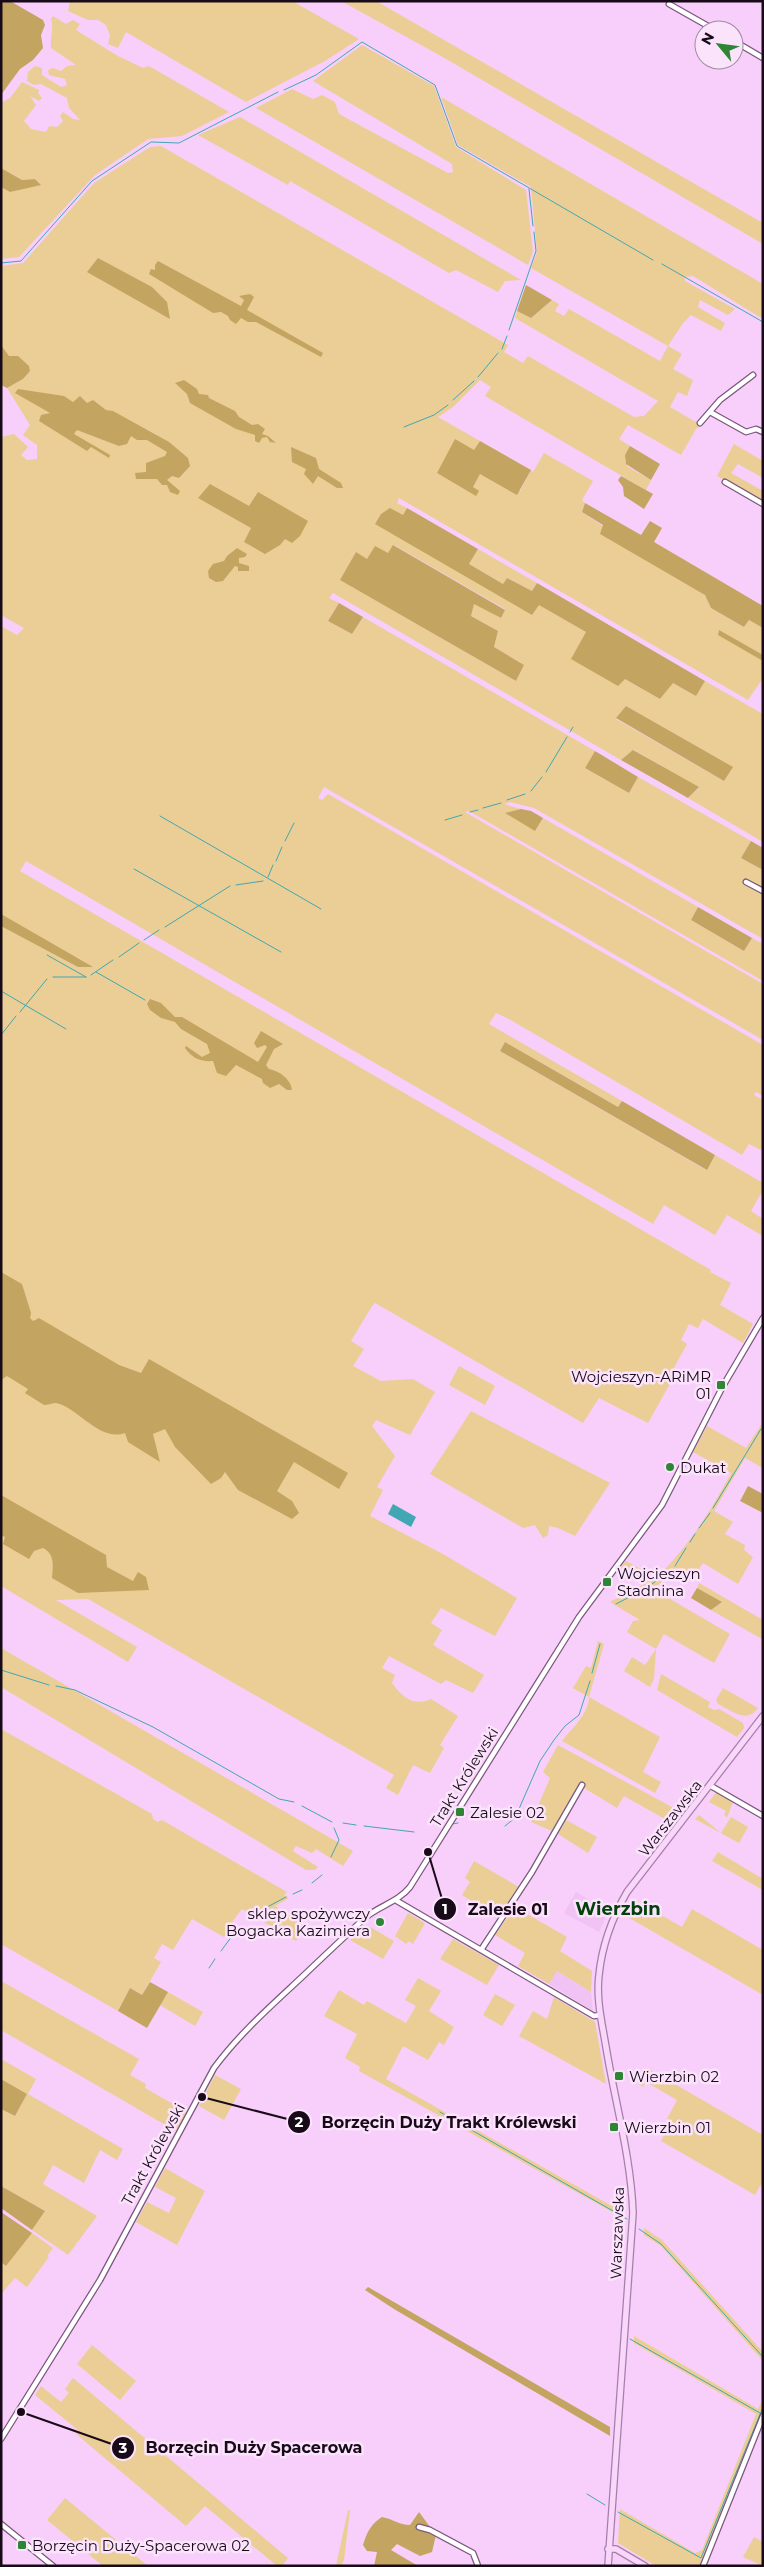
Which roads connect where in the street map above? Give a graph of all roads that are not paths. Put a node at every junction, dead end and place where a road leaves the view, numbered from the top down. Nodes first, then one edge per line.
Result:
1 (669, 4) dead end
2 (697, 20) edge
3 (744, 47) edge
4 (763, 58) edge
5 (753, 375) dead end
6 (710, 412) junction
7 (700, 422) dead end
8 (763, 432) edge
9 (725, 482) dead end
10 (763, 504) edge
11 (746, 882) dead end
12 (763, 891) edge
13 (763, 1318) edge
14 (763, 1716) edge
15 (582, 1785) dead end
16 (711, 1786) junction
17 (763, 1816) edge
18 (397, 1901) junction
19 (481, 1950) junction
20 (600, 2015) junction
21 (763, 2416) edge
22 (1, 2439) edge
23 (1, 2524) edge
24 (419, 2527) dead end
25 (608, 2549) junction
26 (53, 2566) edge
27 (478, 2566) edge
28 (608, 2566) edge
29 (645, 2566) edge
30 (703, 2566) edge

1 - 2 street
3 - 4 street
5 - 6 street
6 - 7 street
6 - 8 street
9 - 10 street
11 - 12 street
13 - 18 street, Trakt Królewski
14 - 16 main road, Warszawska
15 - 19 street
16 - 17 street
16 - 20 main road, Warszawska
18 - 19 street
18 - 22 street, Trakt Królewski
19 - 20 street
20 - 25 main road, Warszawska
21 - 30 street
23 - 26 street
24 - 27 street
25 - 28 main road, Warszawska
25 - 29 main road

